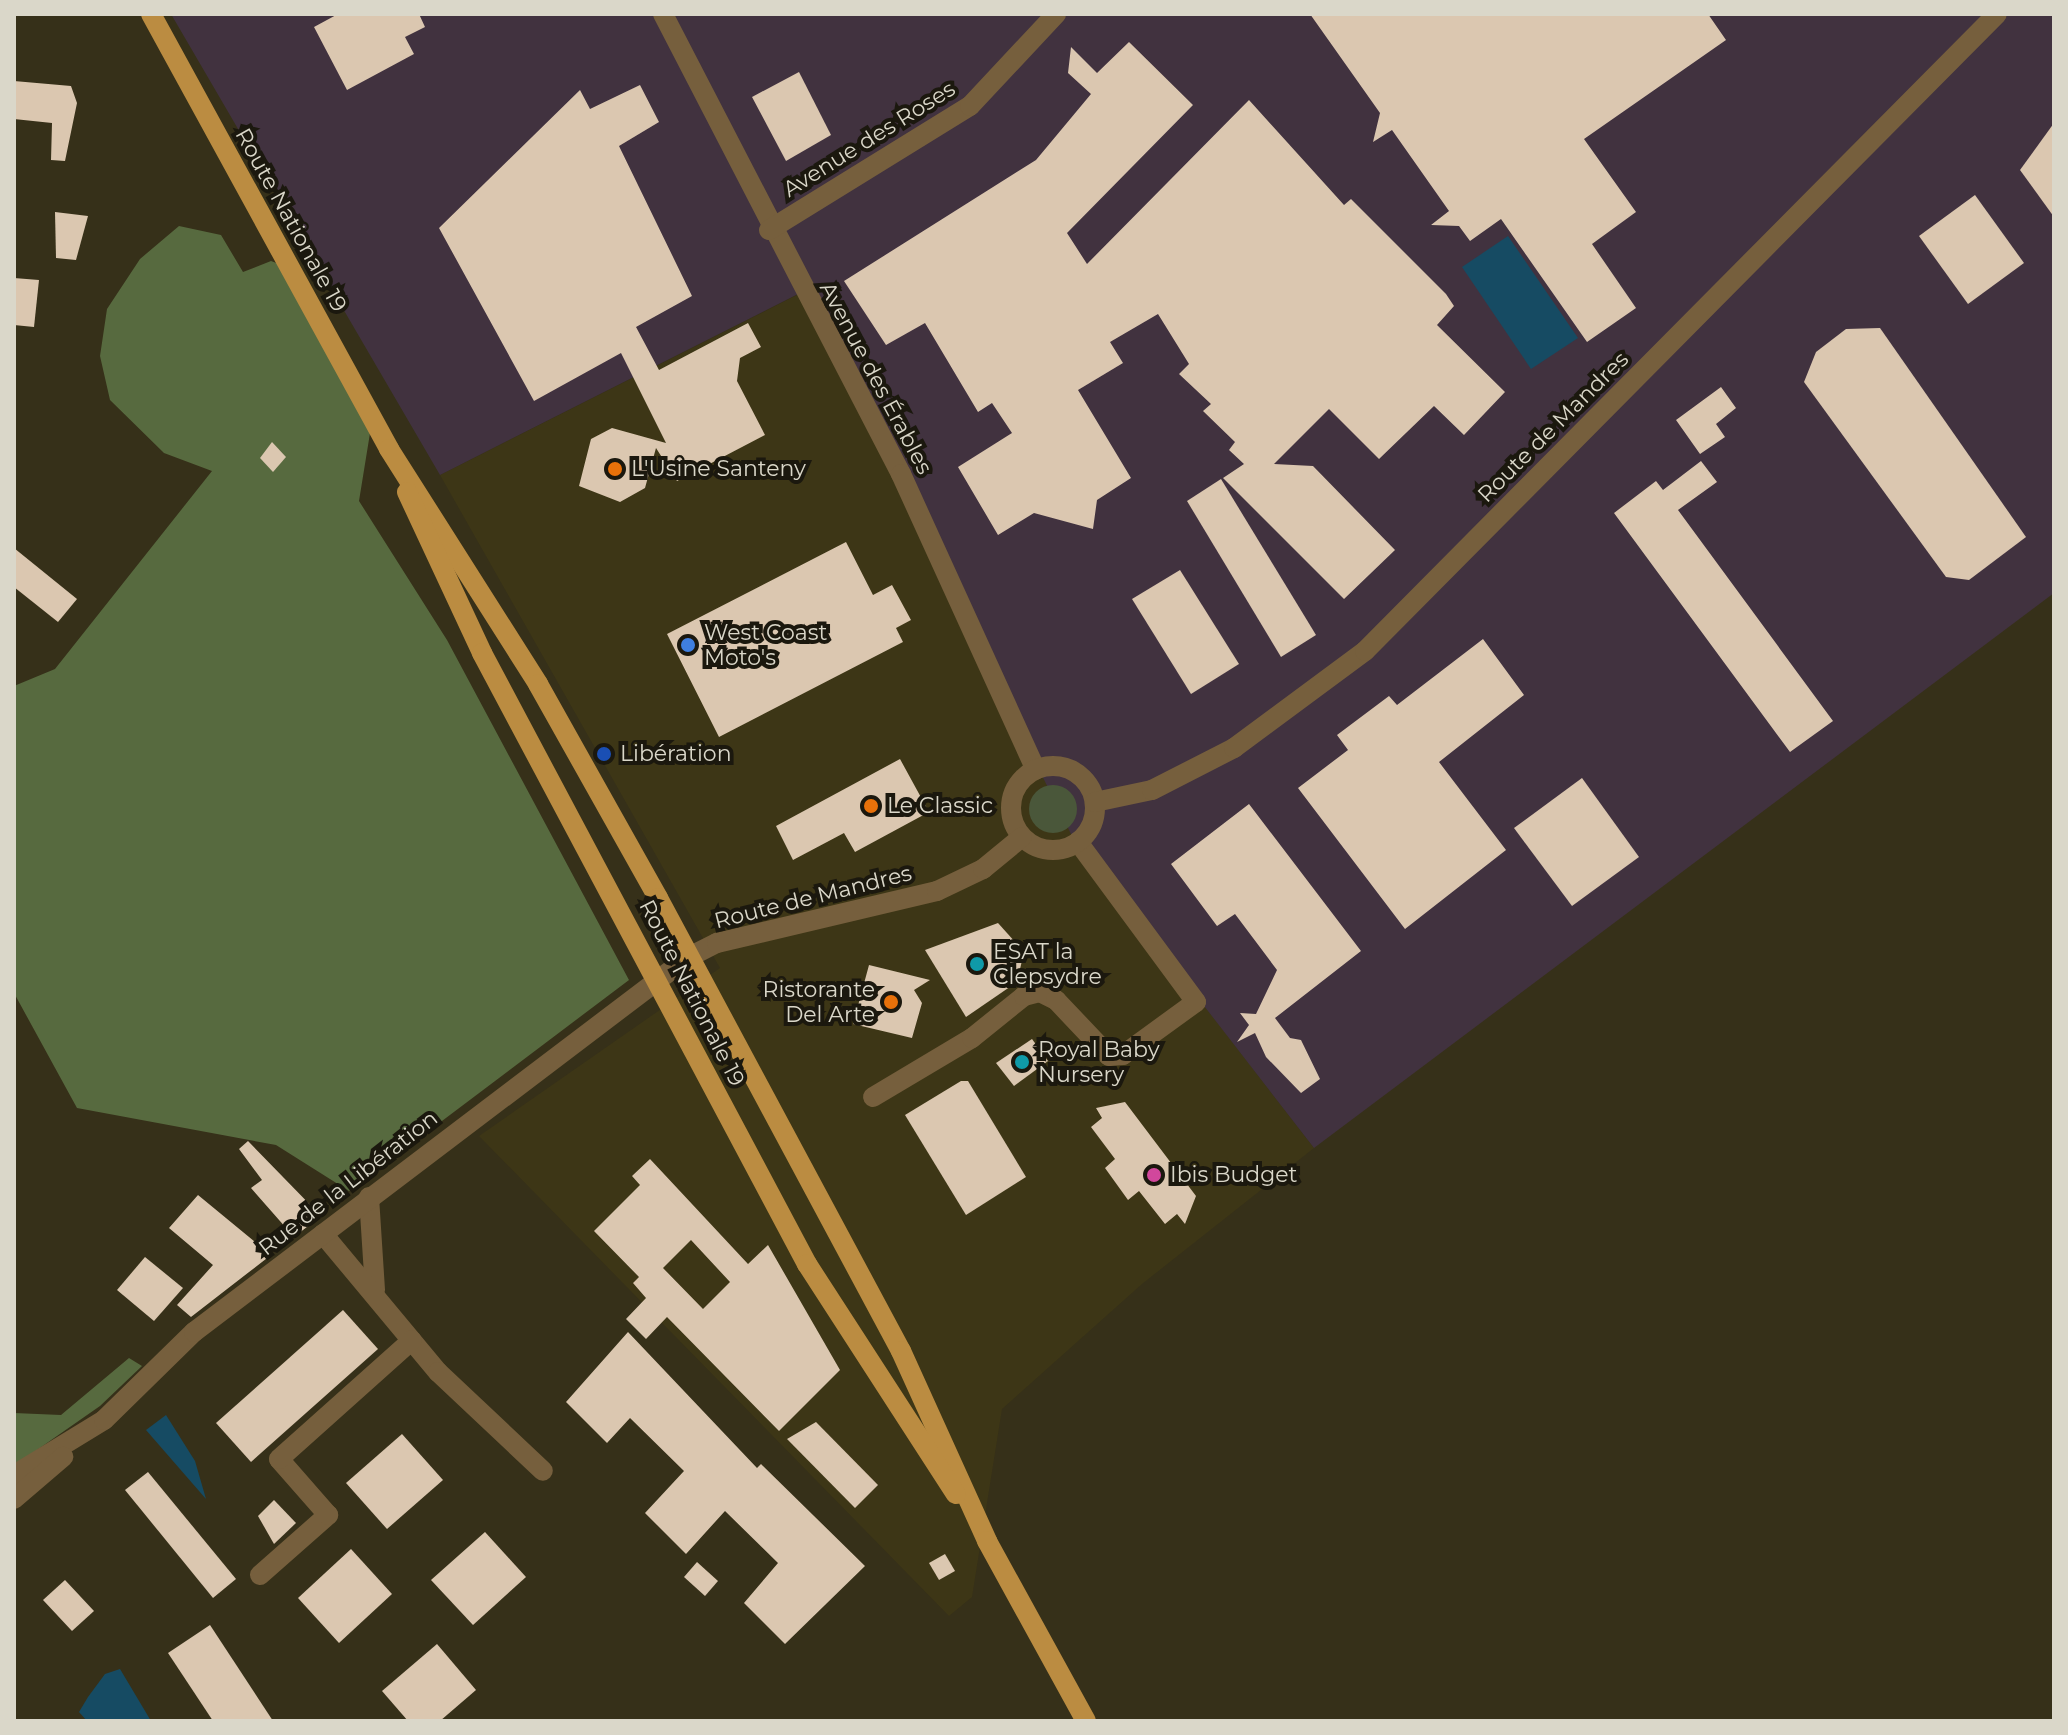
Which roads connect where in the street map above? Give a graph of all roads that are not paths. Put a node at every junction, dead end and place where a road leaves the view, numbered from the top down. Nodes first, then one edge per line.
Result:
1 (151, 14) edge
2 (663, 14) edge
3 (1056, 14) edge
4 (1997, 14) edge
5 (769, 230) junction
6 (389, 449) junction
7 (1036, 770) junction
8 (1095, 802) junction
9 (1022, 837) junction
10 (1078, 842) junction
11 (687, 958) junction
12 (655, 980) junction
13 (873, 1097) dead end
14 (369, 1197) junction
15 (323, 1234) junction
16 (375, 1290) junction
17 (412, 1340) junction
18 (82, 1437) junction
19 (543, 1471) dead end
20 (14, 1475) edge
21 (14, 1499) edge
22 (987, 1541) junction
23 (260, 1575) dead end
24 (1086, 1721) edge

1 - 6 main road, Route Nationale 19
2 - 5 street, Avenue des Érables
3 - 5 street, Avenue des Roses
4 - 8 street, Route de Mandres
5 - 7 street, Avenue des Érables
6 - 11 main road, Route Nationale 19
6 - 12 main road, Route Nationale 19
7 - 8 street
7 - 9 street
8 - 10 street
9 - 10 street
9 - 11 street, Route de Mandres
10 - 13 street
11 - 12 street, Route de Mandres
11 - 22 main road, Route Nationale 19
12 - 14 street, Rue de la Libération
12 - 22 main road, Route Nationale 19
14 - 15 street, Rue de la Libération
14 - 16 street
15 - 16 street
15 - 18 street, Rue de la Libération
16 - 17 street
17 - 19 street
17 - 23 street
18 - 20 street, Rue de la Libération
18 - 21 street, Rue de la Libération
22 - 24 main road, Route Nationale 19

